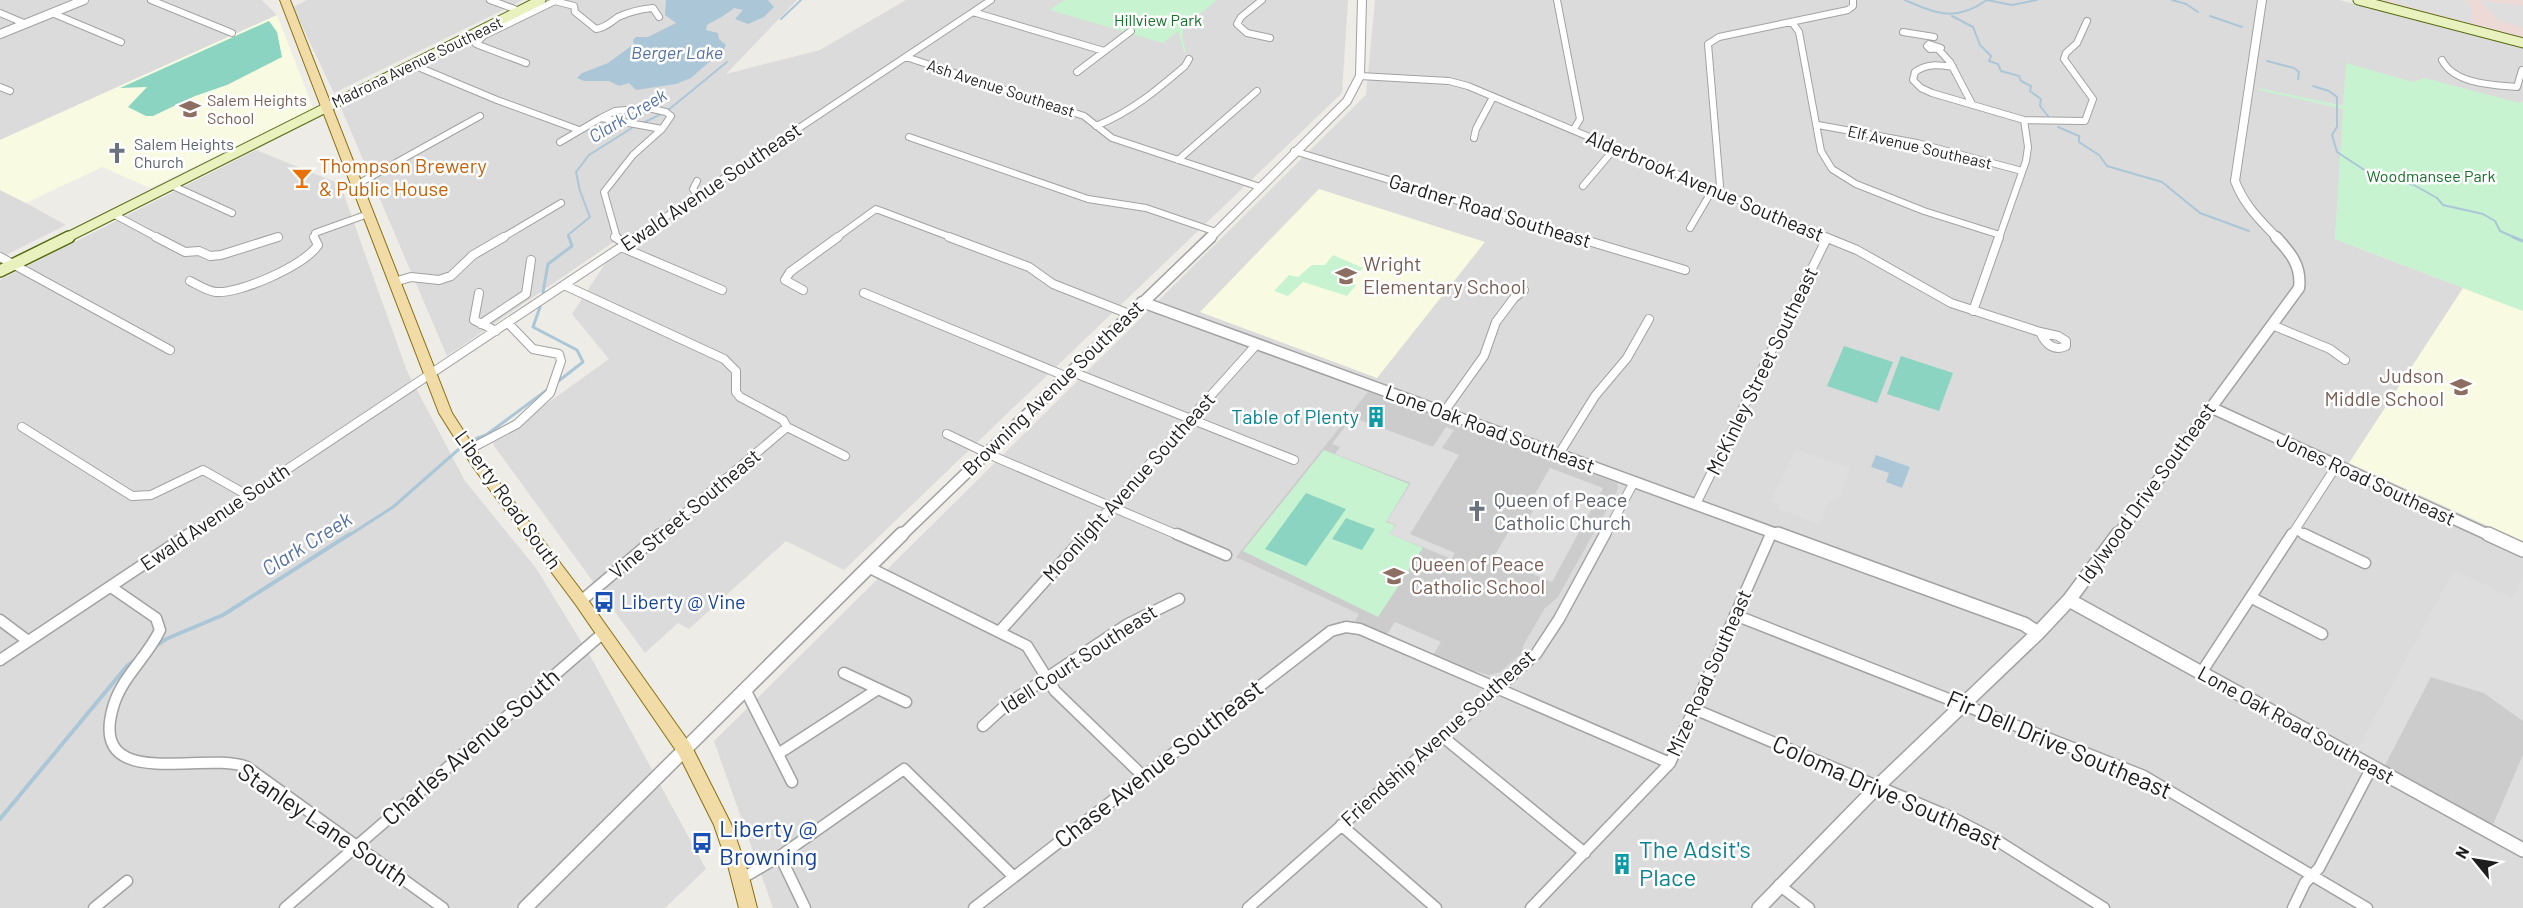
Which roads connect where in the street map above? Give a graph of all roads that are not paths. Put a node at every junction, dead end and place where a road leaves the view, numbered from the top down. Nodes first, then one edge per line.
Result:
1 (84, 0) edge
2 (151, 0) edge
3 (285, 0) edge
4 (490, 0) edge
5 (541, 0) edge
6 (992, 0) edge
7 (1262, 0) edge
8 (1362, 0) edge
9 (1557, 0) edge
10 (1853, 0) edge
11 (2262, 0) edge
12 (2358, 0) edge
13 (973, 12) junction
14 (52, 13) junction
15 (0, 14) edge
16 (516, 15) junction
17 (659, 17) dead end
18 (2087, 21) dead end
19 (1792, 22) junction
20 (26, 24) junction
21 (1131, 31) dead end
22 (1903, 32) dead end
23 (232, 33) dead end
24 (0, 34) edge
25 (1270, 38) dead end
26 (1935, 41) joint
27 (121, 42) dead end
28 (2523, 43) edge
29 (1104, 51) junction
30 (906, 57) junction
31 (1189, 59) dead end
32 (2442, 60) dead end
33 (526, 63) dead end
34 (411, 64) junction
35 (1953, 67) junction
36 (2522, 70) edge
37 (1077, 72) dead end
38 (1360, 76) junction
39 (0, 87) edge
40 (10, 91) dead end
41 (1257, 91) dead end
42 (1493, 97) junction
43 (503, 101) joint
44 (1972, 104) junction
45 (325, 107) junction
46 (480, 116) dead end
47 (601, 118) junction
48 (2024, 120) junction
49 (1096, 126) junction
50 (1818, 126) junction
51 (579, 129) junction
52 (663, 129) junction
53 (1574, 129) junction
54 (909, 137) dead end
55 (1474, 138) dead end
56 (560, 142) dead end
57 (1614, 148) junction
58 (1294, 151) junction
59 (1178, 160) junction
60 (2022, 171) junction
61 (1719, 177) junction
62 (1694, 180) junction
63 (697, 181) dead end
64 (171, 185) junction
65 (356, 185) junction
66 (1583, 186) dead end
67 (1260, 187) junction
68 (1715, 189) junction
69 (698, 195) junction
70 (561, 203) dead end
71 (232, 213) dead end
72 (113, 214) junction
73 (368, 214) junction
74 (1690, 228) dead end
75 (1216, 232) junction
76 (2000, 235) junction
77 (278, 237) dead end
78 (1827, 238) junction
79 (624, 245) junction
80 (0, 257) edge
81 (531, 261) dead end
82 (13, 264) junction
83 (1685, 270) dead end
84 (0, 271) edge
85 (190, 281) dead end
86 (394, 282) junction
87 (564, 285) junction
88 (722, 290) dead end
89 (803, 290) dead end
90 (1524, 290) dead end
91 (479, 293) dead end
92 (864, 293) dead end
93 (1142, 302) junction
94 (1973, 311) junction
95 (1129, 314) junction
96 (1649, 319) dead end
97 (508, 323) junction
98 (481, 324) junction
99 (2272, 325) junction
100 (496, 331) junction
101 (2040, 332) dead end
102 (1257, 344) junction
103 (170, 350) dead end
104 (2345, 360) dead end
105 (430, 374) junction
106 (1067, 374) junction
107 (2210, 407) junction
108 (1444, 412) junction
109 (1191, 419) junction
110 (22, 427) dead end
111 (787, 427) junction
112 (948, 434) dead end
113 (468, 450) junction
114 (987, 452) junction
115 (1559, 454) junction
116 (845, 456) dead end
117 (1294, 460) dead end
118 (2337, 465) junction
119 (1635, 482) junction
120 (247, 495) junction
121 (1696, 504) junction
122 (1112, 506) junction
123 (2296, 530) junction
124 (1772, 532) junction
125 (2523, 550) edge
126 (1226, 555) dead end
127 (2365, 563) dead end
128 (868, 567) junction
129 (111, 587) junction
130 (2252, 598) junction
131 (1179, 599) dead end
132 (581, 600) junction
133 (2069, 600) junction
134 (1735, 615) junction
135 (0, 620) edge
136 (1000, 631) junction
137 (2038, 633) junction
138 (602, 634) junction
139 (2322, 634) dead end
140 (28, 641) junction
141 (0, 660) edge
142 (844, 673) dead end
143 (2201, 673) junction
144 (1048, 679) junction
145 (1499, 688) junction
146 (745, 689) junction
147 (878, 689) junction
148 (906, 702) dead end
149 (1964, 704) junction
150 (1694, 710) junction
151 (983, 726) dead end
152 (1443, 737) junction
153 (685, 750) junction
154 (778, 754) junction
155 (1670, 763) junction
156 (2372, 767) junction
157 (1143, 776) junction
158 (792, 782) dead end
159 (1878, 786) junction
160 (1341, 825) junction
161 (357, 846) junction
162 (2523, 850) edge
163 (1585, 853) junction
164 (780, 856) junction
165 (2313, 875) junction
166 (1014, 877) junction
167 (741, 879) junction
168 (127, 881) dead end
169 (1779, 885) junction
170 (94, 908) edge
171 (285, 908) edge
172 (442, 908) edge
173 (525, 908) edge
174 (748, 908) edge
175 (805, 908) edge
176 (974, 908) edge
177 (1248, 908) edge
178 (1436, 908) edge
179 (1531, 908) edge
180 (1759, 908) edge
181 (1809, 908) edge
182 (2104, 908) edge
183 (2293, 908) edge
184 (2367, 908) edge

1 - 14 street
2 - 23 street
3 - 45 main road, Liberty Road South
4 - 16 street
5 - 16 main road, Madrona Avenue Southeast
6 - 13 street, Ewald Avenue Southeast
7 - 25 street
8 - 38 street, Browning Avenue Southeast
9 - 53 street
10 - 19 street
11 - 99 street, Idylwood Drive Southeast
12 - 28 main road
13 - 29 street
13 - 30 street, Ewald Avenue Southeast
14 - 20 street
14 - 27 street
15 - 20 street
16 - 17 street
16 - 33 street
16 - 34 main road, Madrona Avenue Southeast
18 - 48 street
19 - 50 street
19 - 61 street
20 - 24 street
21 - 29 street
22 - 26 street
26 - 35 street
29 - 37 street
30 - 49 street, Ash Avenue Southeast
30 - 69 street, Ewald Avenue Southeast
31 - 49 street
32 - 36 street
34 - 43 street
34 - 45 main road, Madrona Avenue Southeast
35 - 44 street
35 - 44 street
38 - 42 street, Alderbrook Avenue Southeast
38 - 58 street, Browning Avenue Southeast
39 - 40 street
41 - 59 street
42 - 53 street, Alderbrook Avenue Southeast
42 - 55 street
43 - 51 street
44 - 48 street
45 - 64 main road, Madrona Avenue Southeast
45 - 65 main road, Liberty Road South
46 - 65 street
47 - 51 street
47 - 52 street
47 - 52 street
48 - 60 street
49 - 59 street, Ash Avenue Southeast
50 - 60 street, Elf Avenue Southeast
50 - 76 street
51 - 56 street
52 - 79 street
53 - 57 street, Alderbrook Avenue Southeast
54 - 75 street
57 - 62 street, Alderbrook Avenue Southeast
57 - 66 street
58 - 67 street, Browning Avenue Southeast
58 - 83 street, Gardner Road Southeast
59 - 67 street, Ash Avenue Southeast
60 - 76 street
61 - 62 street
61 - 68 street
62 - 68 street, Alderbrook Avenue Southeast
63 - 69 street
64 - 71 street
64 - 72 main road, Madrona Avenue Southeast
65 - 73 main road, Liberty Road South
67 - 75 street, Browning Avenue Southeast
68 - 74 street
68 - 78 street, Alderbrook Avenue Southeast
69 - 79 street, Ewald Avenue Southeast
70 - 86 street
72 - 77 street
72 - 82 main road, Madrona Avenue Southeast
73 - 85 street
73 - 86 main road, Liberty Road South
75 - 93 street, Browning Avenue Southeast
76 - 94 street
78 - 94 street, Alderbrook Avenue Southeast
78 - 121 street, McKinley Street Southeast
79 - 87 street, Ewald Avenue Southeast
79 - 88 street
80 - 82 street
81 - 98 street
82 - 84 main road, Madrona Avenue Southeast
82 - 103 street
86 - 105 main road, Liberty Road South
87 - 97 street, Ewald Avenue Southeast
87 - 111 street
89 - 95 street
90 - 108 street
91 - 98 street
92 - 106 street
93 - 95 street, Browning Avenue Southeast
93 - 102 street, Lone Oak Road Southeast
94 - 101 street, Alderbrook Avenue Southeast
95 - 106 street, Browning Avenue Southeast
96 - 115 street
97 - 100 street, Ewald Avenue Southeast
97 - 113 street
98 - 100 street
99 - 104 street
99 - 107 street, Idylwood Drive Southeast
100 - 105 street, Ewald Avenue Southeast
102 - 108 street, Lone Oak Road Southeast
102 - 109 street, Moonlight Avenue Southeast
105 - 113 main road, Liberty Road South
105 - 120 street, Ewald Avenue South
106 - 109 street
106 - 114 street, Browning Avenue Southeast
107 - 118 street, Jones Road Southeast
107 - 133 street, Idylwood Drive Southeast
108 - 115 street, Lone Oak Road Southeast
109 - 117 street
109 - 122 street, Moonlight Avenue Southeast
110 - 120 street
111 - 116 street
111 - 132 street, Vine Street Southeast
112 - 114 street
113 - 132 main road, Liberty Road South
114 - 122 street
114 - 128 street, Browning Avenue Southeast
115 - 119 street, Lone Oak Road Southeast
118 - 123 street
118 - 125 street, Jones Road Southeast
119 - 121 street, Lone Oak Road Southeast
119 - 145 street, Friendship Avenue Southeast
120 - 129 street, Ewald Avenue South
121 - 124 street, Lone Oak Road Southeast
122 - 126 street
122 - 136 street, Moonlight Avenue Southeast
123 - 127 street
123 - 130 street
124 - 134 street, Mize Road Southeast
124 - 137 street, Lone Oak Road Southeast
128 - 136 street
128 - 146 street, Browning Avenue Southeast
129 - 140 street, Ewald Avenue South
129 - 161 street, Stanley Lane South
130 - 139 street
130 - 143 street
131 - 144 street, Idell Court Southeast
132 - 138 main road, Liberty Road South
133 - 137 street, Idylwood Drive Southeast
133 - 143 street, Lone Oak Road Southeast
134 - 149 street, Fir Dell Drive Southeast
134 - 150 street, Mize Road Southeast
135 - 140 street
136 - 144 street
137 - 149 street, Idylwood Drive Southeast
138 - 153 main road, Liberty Road South
138 - 161 street, Charles Avenue South
140 - 141 street, Ewald Avenue South
142 - 147 street
143 - 156 street, Lone Oak Road Southeast
144 - 151 street, Idell Court Southeast
144 - 157 street
145 - 152 street, Friendship Avenue Southeast
145 - 155 street
145 - 157 street, Chase Avenue Southeast
146 - 153 street, Browning Avenue Southeast
146 - 154 street
147 - 148 street
147 - 154 street
149 - 159 street, Idylwood Drive Southeast
149 - 165 street, Fir Dell Drive Southeast
150 - 155 street, Mize Road Southeast
150 - 159 street, Coloma Drive Southeast
152 - 160 street, Friendship Avenue Southeast
152 - 163 street
153 - 167 main road, Liberty Road South
153 - 173 street, Browning Avenue Southeast
154 - 158 street
155 - 163 street, Mize Road Southeast
156 - 162 street, Lone Oak Road Southeast
156 - 165 street
157 - 166 street, Chase Avenue Southeast
159 - 169 street, Idylwood Drive Southeast
159 - 182 street, Coloma Drive Southeast
160 - 177 street, Friendship Avenue Southeast
160 - 178 street
161 - 171 street, Charles Avenue South
161 - 172 street, Stanley Lane South
163 - 179 street, Mize Road Southeast
164 - 166 street
164 - 167 street
164 - 175 street
165 - 183 street
165 - 184 street, Fir Dell Drive Southeast
166 - 176 street, Chase Avenue Southeast
167 - 174 main road, Liberty Road South
168 - 170 street
169 - 180 street, Idylwood Drive Southeast
169 - 181 street

